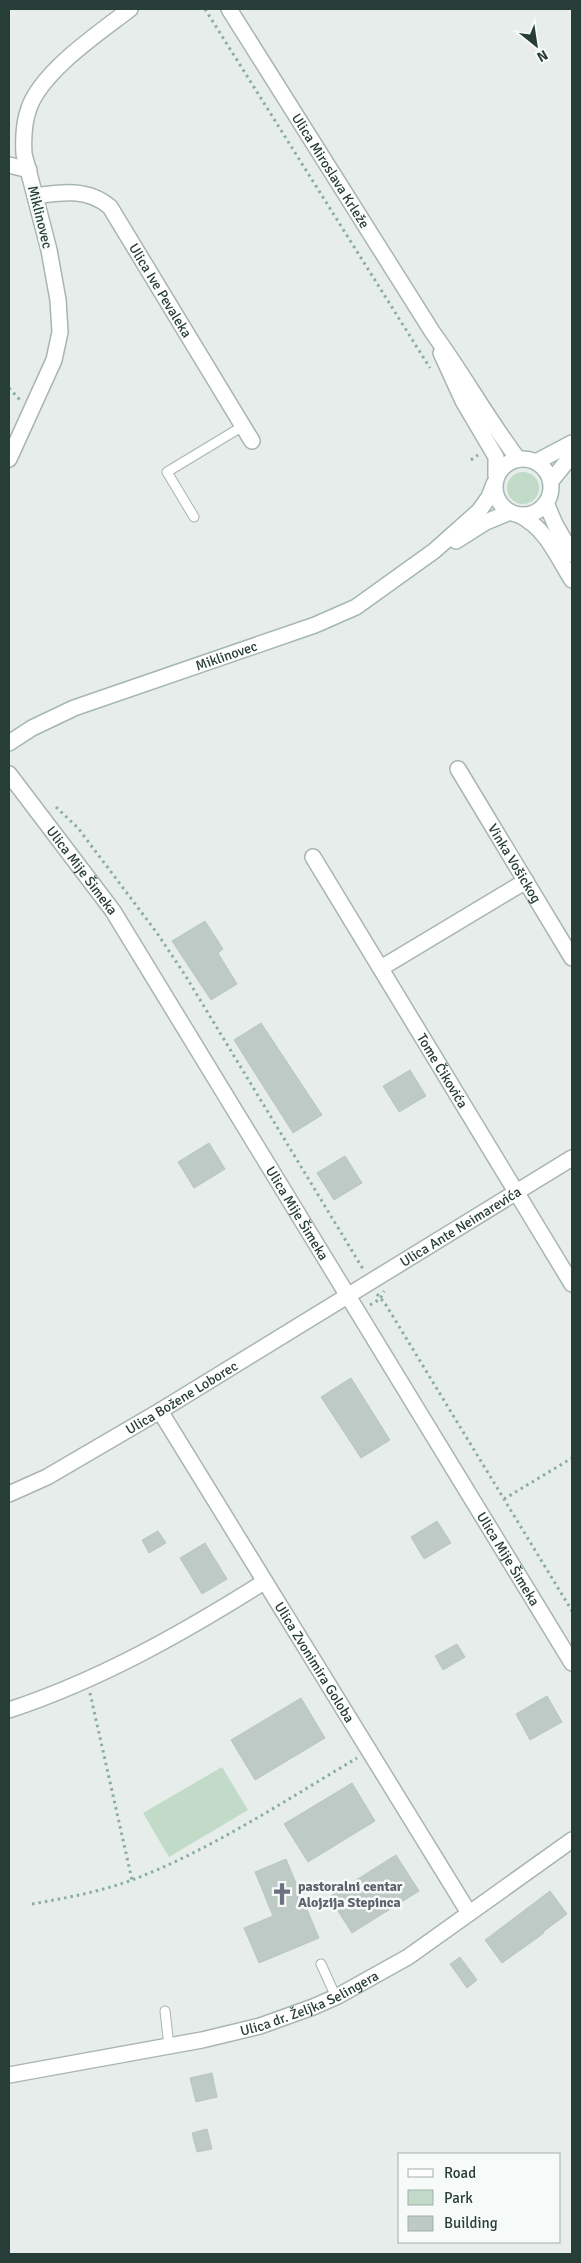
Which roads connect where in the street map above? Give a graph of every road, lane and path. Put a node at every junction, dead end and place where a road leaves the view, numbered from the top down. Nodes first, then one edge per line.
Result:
1 (130, 9) edge
2 (205, 9) edge
3 (229, 9) edge
4 (9, 165) edge
5 (29, 170) junction
6 (35, 196) junction
7 (433, 334) junction
8 (434, 376) dead end
9 (243, 426) junction
10 (252, 441) dead end
11 (572, 443) edge
12 (482, 452) dead end
13 (572, 456) edge
14 (484, 457) dead end
15 (9, 459) edge
16 (518, 459) junction
17 (536, 462) junction
18 (496, 480) junction
19 (551, 481) junction
20 (546, 503) junction
21 (515, 514) junction
22 (194, 517) dead end
23 (434, 551) junction
24 (572, 554) edge
25 (572, 580) edge
26 (9, 743) edge
27 (458, 769) dead end
28 (9, 774) edge
29 (53, 805) dead end
30 (313, 858) dead end
31 (526, 881) junction
32 (572, 958) edge
33 (381, 968) junction
34 (572, 1158) edge
35 (517, 1192) junction
36 (370, 1282) junction
37 (572, 1284) edge
38 (348, 1295) junction
39 (160, 1411) junction
40 (572, 1458) edge
41 (9, 1494) edge
42 (504, 1499) junction
43 (264, 1582) junction
44 (572, 1611) edge
45 (572, 1663) edge
46 (89, 1680) junction
47 (9, 1710) edge
48 (367, 1749) junction
49 (572, 1840) edge
50 (132, 1880) junction
51 (32, 1904) dead end
52 (469, 1913) junction
53 (321, 1964) dead end
54 (336, 1997) junction
55 (164, 2011) dead end
56 (169, 2046) junction
57 (9, 2075) edge

1 - 5 street, Miklinovec
2 - 8 path
3 - 7 street, Ulica Miroslava Krleže
4 - 5 street
5 - 6 street, Miklinovec
6 - 9 street, Ulica Ive Pevaleka
6 - 15 street, Miklinovec
7 - 16 street, Ulica Miroslava Krleže
7 - 18 street, Ulica Miroslava Krleže
9 - 10 street, Ulica Ive Pevaleka
9 - 22 lane
11 - 17 street
12 - 14 path
13 - 19 street
16 - 17 street
16 - 18 street
17 - 19 street
18 - 21 street
18 - 23 street, Miklinovec
19 - 20 street
20 - 21 street
20 - 24 street
21 - 23 street, Miklinovec
21 - 25 street
23 - 26 street, Miklinovec
27 - 31 street, Vinka Vošickog
28 - 38 street, Ulica Mije Šimeka
29 - 36 path
30 - 33 street, Tome Čikovića
31 - 32 street, Vinka Vošickog
31 - 33 street
33 - 35 street, Tome Čikovića
34 - 35 street, Ulica Ante Neimarevića
35 - 36 street, Ulica Ante Neimarevića
35 - 37 street, Tome Čikovića
36 - 38 street, Ulica Ante Neimarevića
36 - 42 path
38 - 39 street, Ulica Božene Loborec
38 - 45 street, Ulica Mije Šimeka
39 - 41 street, Ulica Božene Loborec
39 - 43 street, Ulica Zvonimira Goloba
40 - 42 path
42 - 44 path
43 - 46 street
43 - 48 street, Ulica Zvonimira Goloba
46 - 47 street
46 - 50 path
48 - 50 path
48 - 52 street, Ulica Zvonimira Goloba
49 - 52 street, Ulica dr. Željka Selingera
50 - 51 path
52 - 54 street, Ulica dr. Željka Selingera
53 - 54 lane
54 - 56 street, Ulica dr. Željka Selingera
55 - 56 lane
56 - 57 street, Ulica dr. Željka Selingera

